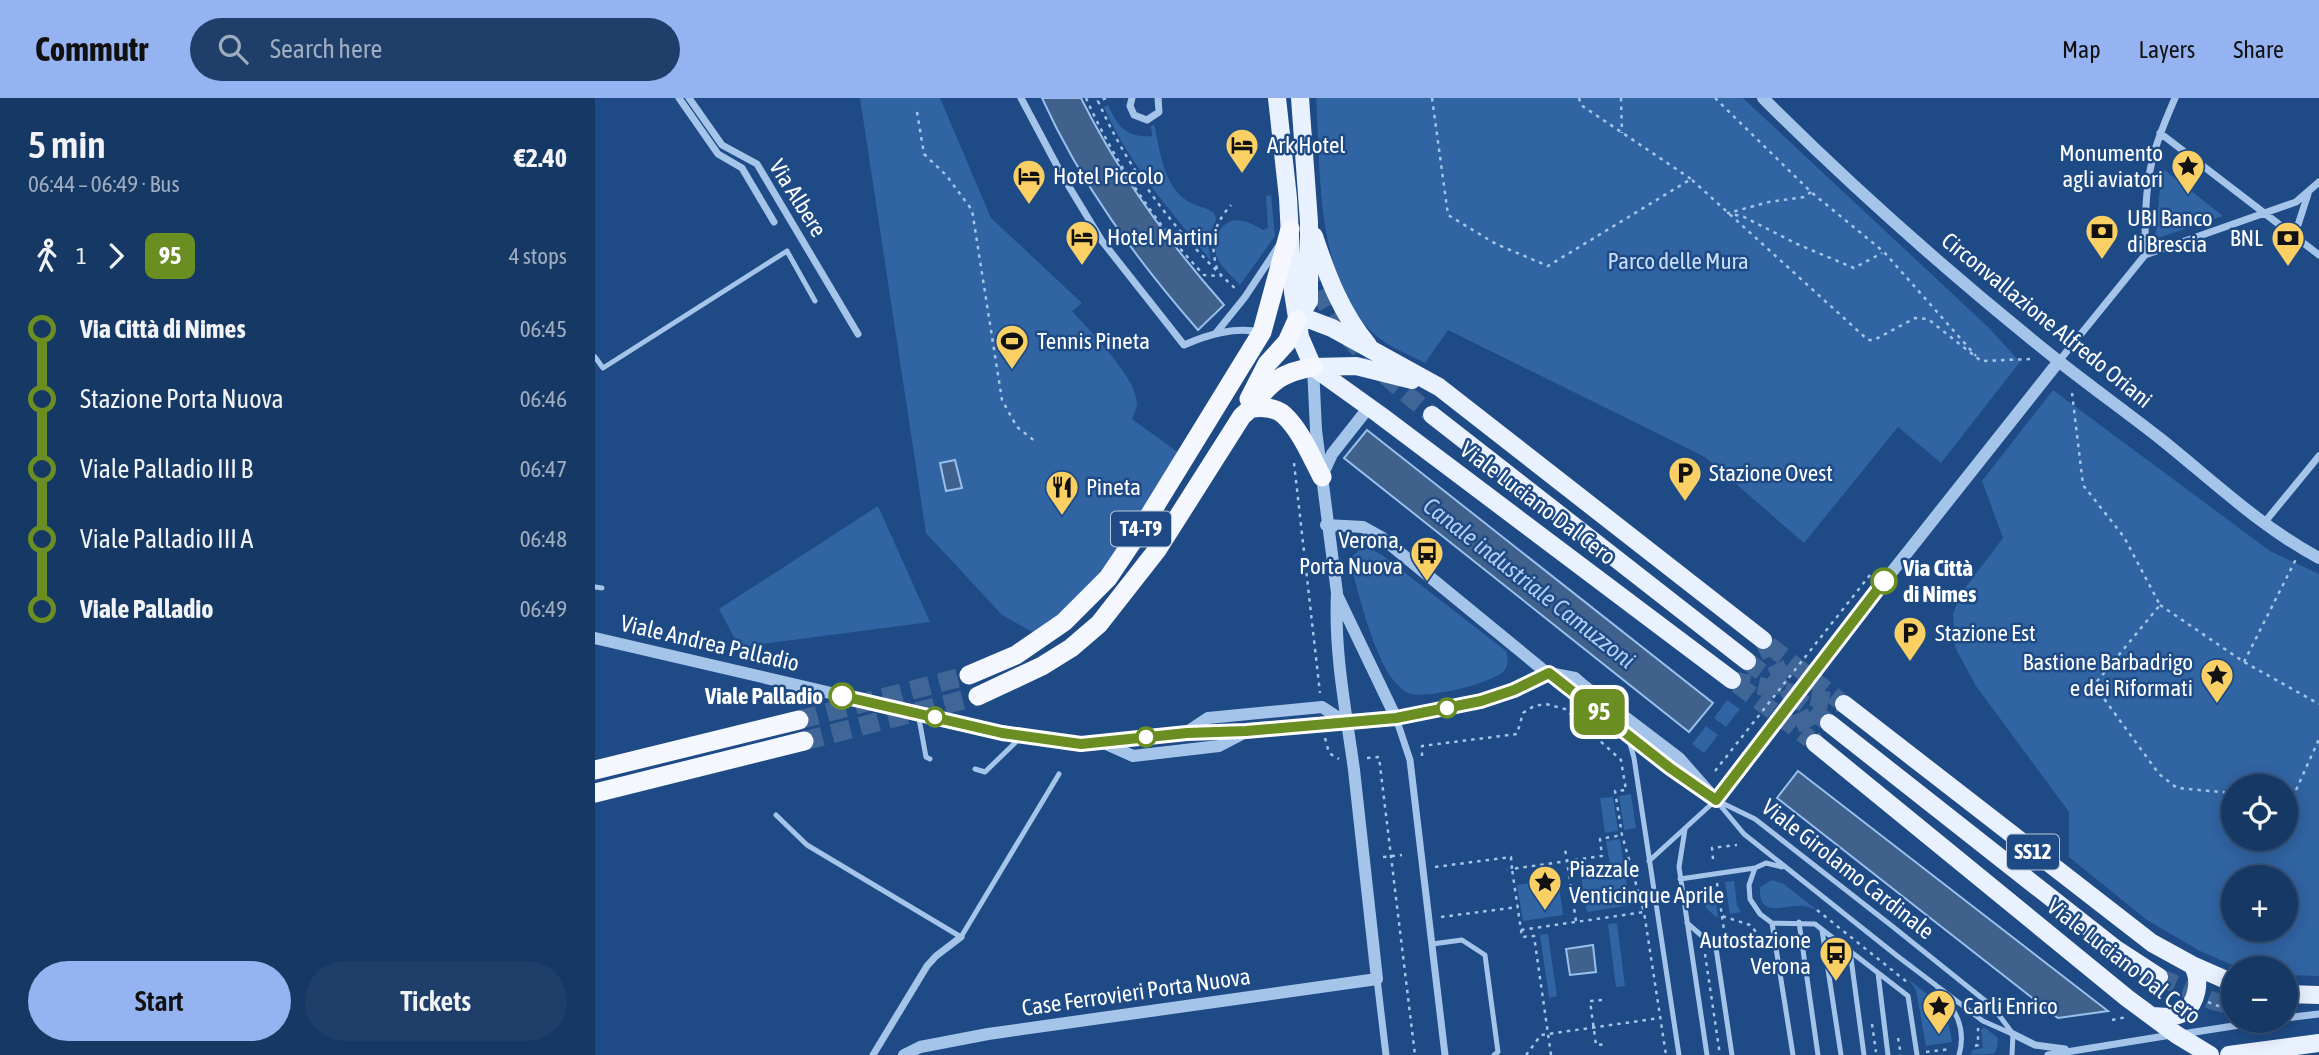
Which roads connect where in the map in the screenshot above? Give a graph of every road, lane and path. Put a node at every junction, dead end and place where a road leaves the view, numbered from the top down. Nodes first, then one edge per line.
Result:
1 (679, 98) edge
2 (689, 98) edge
3 (1021, 98) edge
4 (1086, 98) edge
5 (1106, 98) edge
6 (1132, 98) edge
7 (1158, 98) edge
8 (1277, 98) edge
9 (1300, 98) edge
10 (1432, 98) edge
11 (1579, 98) edge
12 (1621, 98) edge
13 (1715, 98) edge
14 (1763, 98) edge
15 (2173, 102) edge
16 (917, 112) dead end
17 (2159, 133) junction
18 (1622, 135) junction
19 (1691, 179) junction
20 (2319, 182) edge
21 (2309, 190) junction
22 (1811, 192) junction
23 (1231, 205) dead end
24 (1728, 212) junction
25 (2264, 213) junction
26 (774, 222) dead end
27 (1309, 222) junction
28 (1290, 229) junction
29 (2300, 240) junction
30 (1884, 252) junction
31 (2145, 254) junction
32 (2319, 255) edge
33 (1217, 272) junction
34 (1221, 275) junction
35 (1245, 297) junction
36 (815, 301) dead end
37 (1297, 320) junction
38 (1262, 332) junction
39 (1216, 333) junction
40 (857, 334) dead end
41 (1372, 350) junction
42 (595, 357) edge
43 (2031, 359) dead end
44 (1980, 361) junction
45 (2059, 361) junction
46 (1313, 367) junction
47 (1439, 387) junction
48 (2072, 393) dead end
49 (1369, 407) junction
50 (1247, 412) junction
51 (1432, 415) tunnel mouth
52 (1036, 442) dead end
53 (2319, 456) edge
54 (1294, 463) dead end
55 (1322, 477) junction
56 (2264, 523) junction
57 (1326, 525) junction
58 (2319, 558) edge
59 (2296, 559) dead end
60 (1336, 593) junction
61 (2160, 605) junction
62 (595, 638) edge
63 (1763, 640) tunnel mouth
64 (1747, 661) tunnel mouth
65 (2243, 662) junction
66 (1549, 673) junction
67 (969, 675) tunnel mouth
68 (1732, 680) tunnel mouth
69 (978, 696) tunnel mouth
70 (1321, 698) dead end
71 (1844, 704) tunnel mouth
72 (2319, 704) edge
73 (918, 713) junction
74 (1396, 718) junction
75 (799, 720) tunnel mouth
76 (1346, 722) junction
77 (1829, 723) tunnel mouth
78 (1246, 731) junction
79 (1187, 733) junction
80 (1627, 733) junction
81 (1022, 736) junction
82 (2319, 739) edge
83 (804, 741) tunnel mouth
84 (1104, 743) junction
85 (1326, 743) dead end
86 (1815, 743) tunnel mouth
87 (1379, 757) dead end
88 (930, 759) dead end
89 (1340, 759) dead end
90 (1423, 764) dead end
91 (975, 769) dead end
92 (595, 770) edge
93 (1059, 774) dead end
94 (2298, 786) edge
95 (2221, 792) edge
96 (595, 793) edge
97 (1716, 800) junction
98 (776, 815) dead end
99 (1685, 829) junction
100 (1622, 835) junction
101 (1737, 845) dead end
102 (1565, 849) dead end
103 (1402, 855) dead end
104 (1391, 856) junction
105 (1383, 857) dead end
106 (1713, 859) dead end
107 (1649, 860) junction
108 (1567, 861) junction
109 (1435, 867) dead end
110 (1786, 867) junction
111 (1755, 868) junction
112 (1512, 869) junction
113 (1507, 870) dead end
114 (1680, 879) junction
115 (1716, 879) dead end
116 (1518, 907) junction
117 (1644, 912) junction
118 (1441, 917) dead end
119 (1576, 922) junction
120 (1799, 922) junction
121 (1687, 923) junction
122 (1772, 923) junction
123 (1521, 930) junction
124 (1822, 930) junction
125 (961, 937) junction
126 (1765, 942) dead end
127 (1432, 944) junction
128 (1850, 951) junction
129 (1705, 954) dead end
130 (2192, 965) junction
131 (1878, 973) junction
132 (2159, 977) tunnel mouth
133 (2221, 978) edge
134 (1377, 979) junction
135 (1934, 984) junction
136 (2298, 994) edge
137 (2319, 995) edge
138 (1602, 1000) dead end
139 (2202, 1000) dead end
140 (2221, 1006) edge
141 (2319, 1014) edge
142 (2131, 1016) dead end
143 (2153, 1016) junction
144 (2298, 1016) edge
145 (1660, 1018) junction
146 (2112, 1020) dead end
147 (1981, 1023) dead end
148 (1593, 1028) junction
149 (2221, 1028) edge
150 (1547, 1034) junction
151 (2013, 1034) junction
152 (2177, 1035) junction
153 (1607, 1044) dead end
154 (1975, 1046) dead end
155 (2312, 1046) edge
156 (1954, 1048) dead end
157 (2080, 1050) junction
158 (1921, 1054) edge
159 (873, 1055) edge
160 (904, 1055) edge
161 (1386, 1055) edge
162 (1415, 1055) edge
163 (1445, 1055) edge
164 (1494, 1055) edge
165 (1526, 1055) edge
166 (1551, 1055) edge
167 (1666, 1055) edge
168 (1679, 1055) edge
169 (1707, 1055) edge
170 (1720, 1055) edge
171 (1732, 1055) edge
172 (1793, 1055) edge
173 (1818, 1055) edge
174 (1841, 1055) edge
175 (1864, 1055) edge
176 (1888, 1055) edge
177 (1959, 1055) edge
178 (2011, 1055) edge
179 (2048, 1055) edge
180 (2210, 1055) edge
181 (2229, 1055) edge

1 - 26 street, Via Albere
2 - 40 street, Via Albere
3 - 39 street
4 - 34 path
5 - 33 path
6 - 7 street
8 - 28 main road
9 - 27 main road, Viale Luciano Dal Cero
10 - 19 path
11 - 18 path
12 - 18 path
13 - 22 path
14 - 45 street, Circonvallazione Alfredo Oriani
15 - 17 street
16 - 52 path
17 - 25 street
17 - 31 street
18 - 19 path
19 - 24 path
20 - 21 street
21 - 25 street
21 - 29 street
22 - 24 path
22 - 30 path
23 - 33 path
24 - 30 path
24 - 44 path
25 - 29 street
25 - 31 street
27 - 37 main road, Viale Luciano Dal Cero
27 - 41 main road, Viale Luciano Dal Cero
28 - 35 street
28 - 37 main road
28 - 38 highway, T4-T9
29 - 32 street
30 - 44 path
31 - 45 street
33 - 34 path
34 - 35 path
35 - 39 street
36 - 42 lane
37 - 38 highway
37 - 41 main road, Viale Luciano Dal Cero
37 - 46 main road
37 - 50 highway, T4-T9
38 - 39 street
38 - 67 highway, T4-T9
41 - 47 main road, Viale Luciano Dal Cero
43 - 44 path
45 - 56 street, Circonvallazione Alfredo Oriani
45 - 97 street
46 - 47 main road, Viale Luciano Dal Cero
46 - 49 main road, Viale Luciano Dal Cero
46 - 50 highway, T4-T9
46 - 55 street
47 - 63 main road, Viale Luciano Dal Cero
48 - 61 path
49 - 55 street
49 - 68 main road, Viale Luciano Dal Cero
50 - 55 highway
50 - 69 highway, T4-T9
51 - 64 main road, Viale Luciano Dal Cero
53 - 56 street
54 - 70 path
55 - 57 street
56 - 58 street, Circonvallazione Alfredo Oriani
57 - 60 street
57 - 66 street
59 - 65 path
60 - 74 street
60 - 76 street
61 - 65 path
61 - 95 path
62 - 73 street, Viale Andrea Palladio
65 - 72 path
66 - 74 street, Viale Andrea Palladio
66 - 80 street
66 - 97 street
71 - 130 main road, Viale Luciano Dal Cero / SS12
73 - 81 street, Viale Andrea Palladio
73 - 88 lane
74 - 76 street, Viale Andrea Palladio
74 - 127 street
75 - 92 highway
76 - 78 street, Viale Andrea Palladio
76 - 79 street, Viale Andrea Palladio
76 - 134 street
77 - 132 main road, Viale Luciano Dal Cero
78 - 79 street, Viale Andrea Palladio
78 - 84 street, Viale Andrea Palladio
79 - 84 street, Viale Andrea Palladio
80 - 97 street
80 - 107 lane
81 - 84 street, Viale Andrea Palladio
81 - 91 lane
82 - 94 path
83 - 96 highway
85 - 89 path
86 - 143 main road, Viale Luciano Dal Cero / SS12
87 - 104 path
90 - 100 path
93 - 125 lane
97 - 99 lane
97 - 110 lane, Viale Girolamo Cardinale
97 - 151 lane, Viale Girolamo Cardinale
98 - 125 lane
99 - 107 lane
99 - 114 lane
100 - 108 path
100 - 117 path
101 - 106 path
102 - 108 path
103 - 104 path
104 - 105 path
104 - 162 path
107 - 168 lane
108 - 112 path
108 - 119 path
109 - 112 path
110 - 111 lane
110 - 135 lane, Viale Girolamo Cardinale
111 - 114 lane
111 - 122 lane
112 - 113 path
112 - 116 path
114 - 121 lane
115 - 126 path
116 - 118 path
116 - 123 path
117 - 119 path
117 - 145 path
119 - 123 path
120 - 122 lane
120 - 124 lane
120 - 173 lane
121 - 169 lane
121 - 171 lane
122 - 172 lane
123 - 150 path
124 - 128 lane
124 - 174 lane
125 - 159 street
127 - 163 street
127 - 164 lane
128 - 131 lane
128 - 175 lane
129 - 170 path
130 - 133 main road, Viale Luciano Dal Cero / SS12
130 - 143 main road
131 - 158 lane
131 - 176 lane
134 - 160 street, Case Ferrovieri Porta Nuova
134 - 161 street
135 - 151 lane, Viale Girolamo Cardinale
135 - 177 lane
136 - 137 main road
138 - 148 path
139 - 140 path
141 - 144 street
142 - 146 path
143 - 152 main road, Viale Luciano Dal Cero / SS12
145 - 148 path
145 - 167 path
147 - 154 path
148 - 150 path
148 - 153 path
149 - 152 street
150 - 165 path
150 - 166 path
151 - 157 street, Viale Girolamo Cardinale
151 - 178 lane
152 - 157 street
152 - 180 main road, Viale Luciano Dal Cero / SS12
155 - 181 main road
156 - 158 path
157 - 179 street

